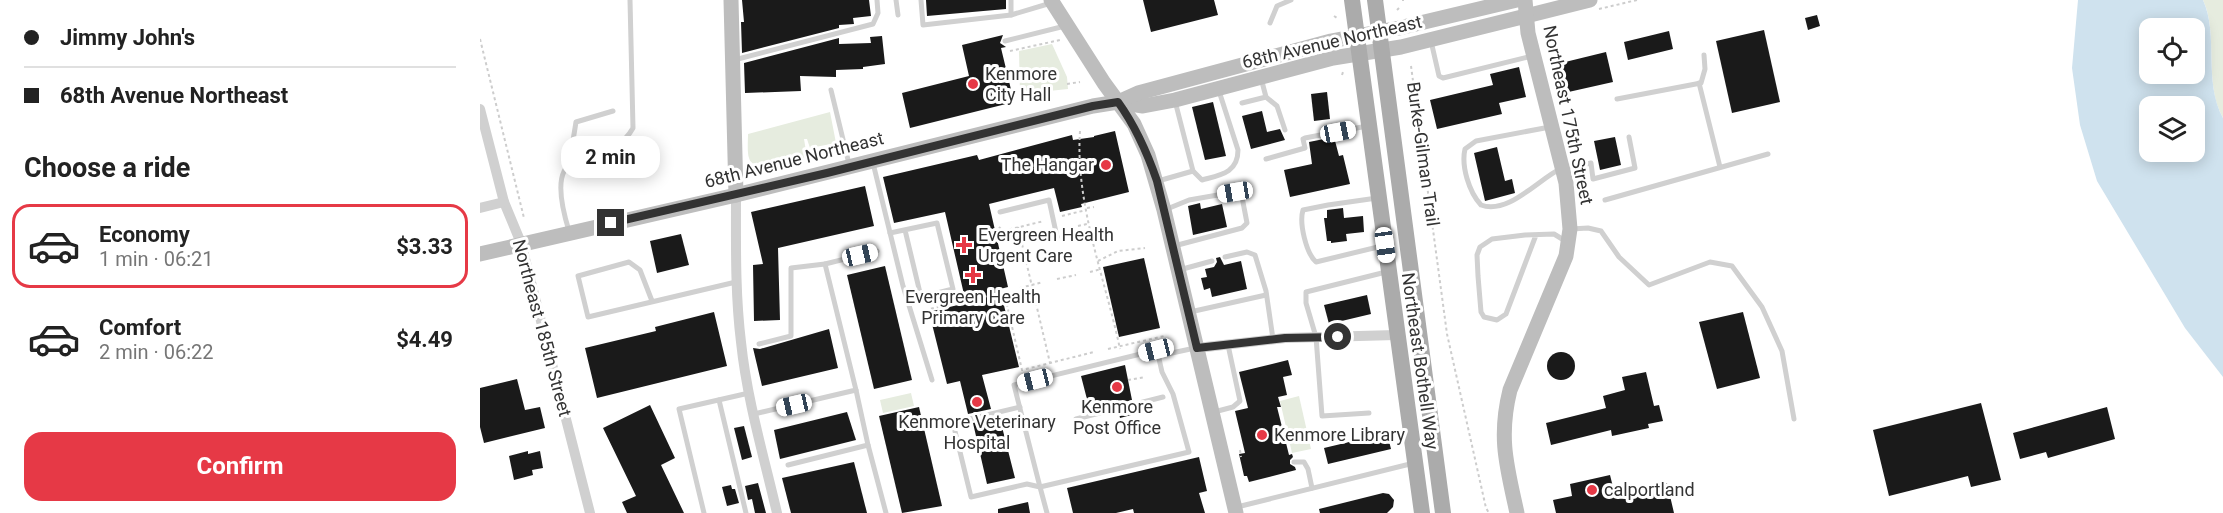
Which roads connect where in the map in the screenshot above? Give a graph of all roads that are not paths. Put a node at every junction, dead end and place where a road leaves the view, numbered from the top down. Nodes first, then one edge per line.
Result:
1 (630, 0) edge
2 (730, 0) edge
3 (878, 0) edge
4 (896, 0) edge
5 (921, 0) edge
6 (1011, 0) edge
7 (1291, 0) edge
8 (1352, 0) edge
9 (1376, 0) edge
10 (1517, 0) edge
11 (1525, 0) edge
12 (1590, 0) edge
13 (1052, 1) edge
14 (1476, 5) edge
15 (898, 15) dead end
16 (1011, 15) junction
17 (1527, 16) junction
18 (1269, 22) dead end
19 (1379, 32) junction
20 (1063, 33) junction
21 (1358, 36) junction
22 (1430, 40) junction
23 (1005, 41) dead end
24 (1382, 50) junction
25 (1360, 54) junction
26 (1534, 55) junction
27 (1704, 55) dead end
28 (732, 61) junction
29 (1261, 77) junction
30 (1699, 83) junction
31 (1218, 89) junction
32 (831, 90) dead end
33 (1266, 97) junction
34 (1617, 99) dead end
35 (1175, 100) junction
36 (1118, 102) junction
37 (1242, 103) dead end
38 (480, 109) edge
39 (613, 111) dead end
40 (1370, 126) junction
41 (1552, 126) junction
42 (1286, 130) dead end
43 (1629, 137) dead end
44 (1768, 154) dead end
45 (1266, 159) dead end
46 (573, 161) junction
47 (873, 161) junction
48 (850, 167) junction
49 (1720, 167) junction
50 (1563, 168) junction
51 (1192, 171) junction
52 (1157, 181) junction
53 (736, 195) junction
54 (1379, 198) junction
55 (1605, 200) dead end
56 (504, 202) junction
57 (480, 208) edge
58 (1164, 210) junction
59 (1000, 212) dead end
60 (905, 230) junction
61 (569, 232) junction
62 (890, 233) junction
63 (1536, 235) junction
64 (1569, 236) junction
65 (1057, 237) dead end
66 (521, 243) junction
67 (1385, 245) junction
68 (1173, 246) junction
69 (877, 251) dead end
70 (480, 254) edge
71 (1225, 257) dead end
72 (1212, 261) dead end
73 (825, 264) junction
74 (1179, 270) junction
75 (1388, 272) junction
76 (736, 282) junction
77 (1266, 295) junction
78 (652, 301) junction
79 (1188, 312) junction
80 (1396, 335) junction
81 (1317, 337) junction
82 (1273, 339) junction
83 (1228, 343) junction
84 (759, 344) dead end
85 (1197, 348) junction
86 (1158, 356) junction
87 (932, 380) dead end
88 (856, 390) junction
89 (750, 393) junction
90 (1163, 397) dead end
91 (719, 400) junction
92 (1020, 406) junction
93 (1212, 412) junction
94 (1369, 413) dead end
95 (754, 414) junction
96 (1076, 419) dead end
97 (1794, 419) dead end
98 (868, 445) junction
99 (1294, 462) dead end
100 (1415, 463) junction
101 (788, 465) dead end
102 (1040, 487) junction
103 (1312, 488) junction
104 (1236, 510) edge
105 (1443, 512) edge
106 (590, 513) edge
107 (704, 513) edge
108 (746, 513) edge
109 (777, 513) edge
110 (886, 513) edge
111 (1047, 513) edge
112 (1422, 513) edge
113 (1517, 513) edge

1 - 46 lane
2 - 28 street
3 - 28 lane
4 - 15 lane
5 - 16 lane
6 - 16 lane
7 - 18 lane
8 - 21 main road, Northeast Bothell Way
9 - 19 main road, Northeast Bothell Way
10 - 14 street, 68th Avenue Northeast
11 - 17 street, Northeast 175th Street
12 - 17 street, 68th Avenue Northeast
13 - 16 lane
13 - 20 street
14 - 19 street, 68th Avenue Northeast
17 - 22 street, 68th Avenue Northeast
17 - 26 street, Northeast 175th Street
19 - 21 street, 68th Avenue Northeast
19 - 24 main road, Northeast Bothell Way
20 - 23 lane
20 - 36 street
21 - 25 main road, Northeast Bothell Way
21 - 36 street, 68th Avenue Northeast
22 - 24 street, 68th Avenue Northeast
22 - 26 lane
24 - 25 street, 68th Avenue Northeast
24 - 105 main road, Northeast Bothell Way
25 - 29 street, 68th Avenue Northeast
25 - 40 main road, Northeast Bothell Way
26 - 41 street, Northeast 175th Street
27 - 30 lane
28 - 53 street
29 - 31 street, 68th Avenue Northeast
29 - 33 lane
30 - 34 lane
30 - 49 lane
31 - 35 street, 68th Avenue Northeast
31 - 51 lane
32 - 48 lane
33 - 37 lane
33 - 42 lane
35 - 36 street, 68th Avenue Northeast
35 - 51 lane
36 - 47 street, 68th Avenue Northeast
36 - 52 street
38 - 56 street, Northeast 185th Street
39 - 46 lane
40 - 45 lane
40 - 54 main road, Northeast Bothell Way
41 - 50 street, Northeast 175th Street
41 - 50 lane
43 - 50 lane
44 - 49 lane
46 - 61 lane
47 - 48 street, 68th Avenue Northeast
47 - 62 lane
48 - 53 street, 68th Avenue Northeast
49 - 55 lane
50 - 64 street, Northeast 175th Street
51 - 52 lane
52 - 58 street
53 - 61 street, 68th Avenue Northeast
53 - 76 street
54 - 67 main road, Northeast Bothell Way
54 - 67 lane
56 - 57 street
56 - 66 street, Northeast 185th Street
58 - 68 street
58 - 68 lane
59 - 65 lane
60 - 60 lane
60 - 62 lane
61 - 66 street, 68th Avenue Northeast
62 - 87 lane
63 - 63 lane
63 - 64 lane
64 - 97 lane
64 - 113 street, Northeast 175th Street
66 - 70 street, 68th Avenue Northeast
66 - 106 street, Northeast 185th Street
67 - 75 main road, Northeast Bothell Way
68 - 74 street
69 - 73 lane
71 - 77 lane
72 - 74 lane
73 - 84 lane
73 - 88 lane
74 - 79 street
75 - 80 main road, Northeast Bothell Way
75 - 81 lane
76 - 78 lane
76 - 89 street
77 - 79 lane
77 - 82 lane
78 - 78 lane
79 - 85 street
80 - 81 street
80 - 100 main road, Northeast Bothell Way
80 - 105 main road
81 - 82 street
81 - 94 lane
82 - 83 street
83 - 85 street
83 - 93 lane
85 - 86 lane
85 - 93 street
86 - 92 lane
86 - 102 lane
88 - 95 lane
88 - 98 lane
89 - 91 lane
89 - 95 street
90 - 96 lane
91 - 107 lane
91 - 108 lane
92 - 102 lane
92 - 102 lane
93 - 104 street
95 - 109 street
98 - 101 lane
98 - 110 lane
99 - 103 lane
100 - 103 lane
100 - 112 main road, Northeast Bothell Way
102 - 111 lane
103 - 104 lane

